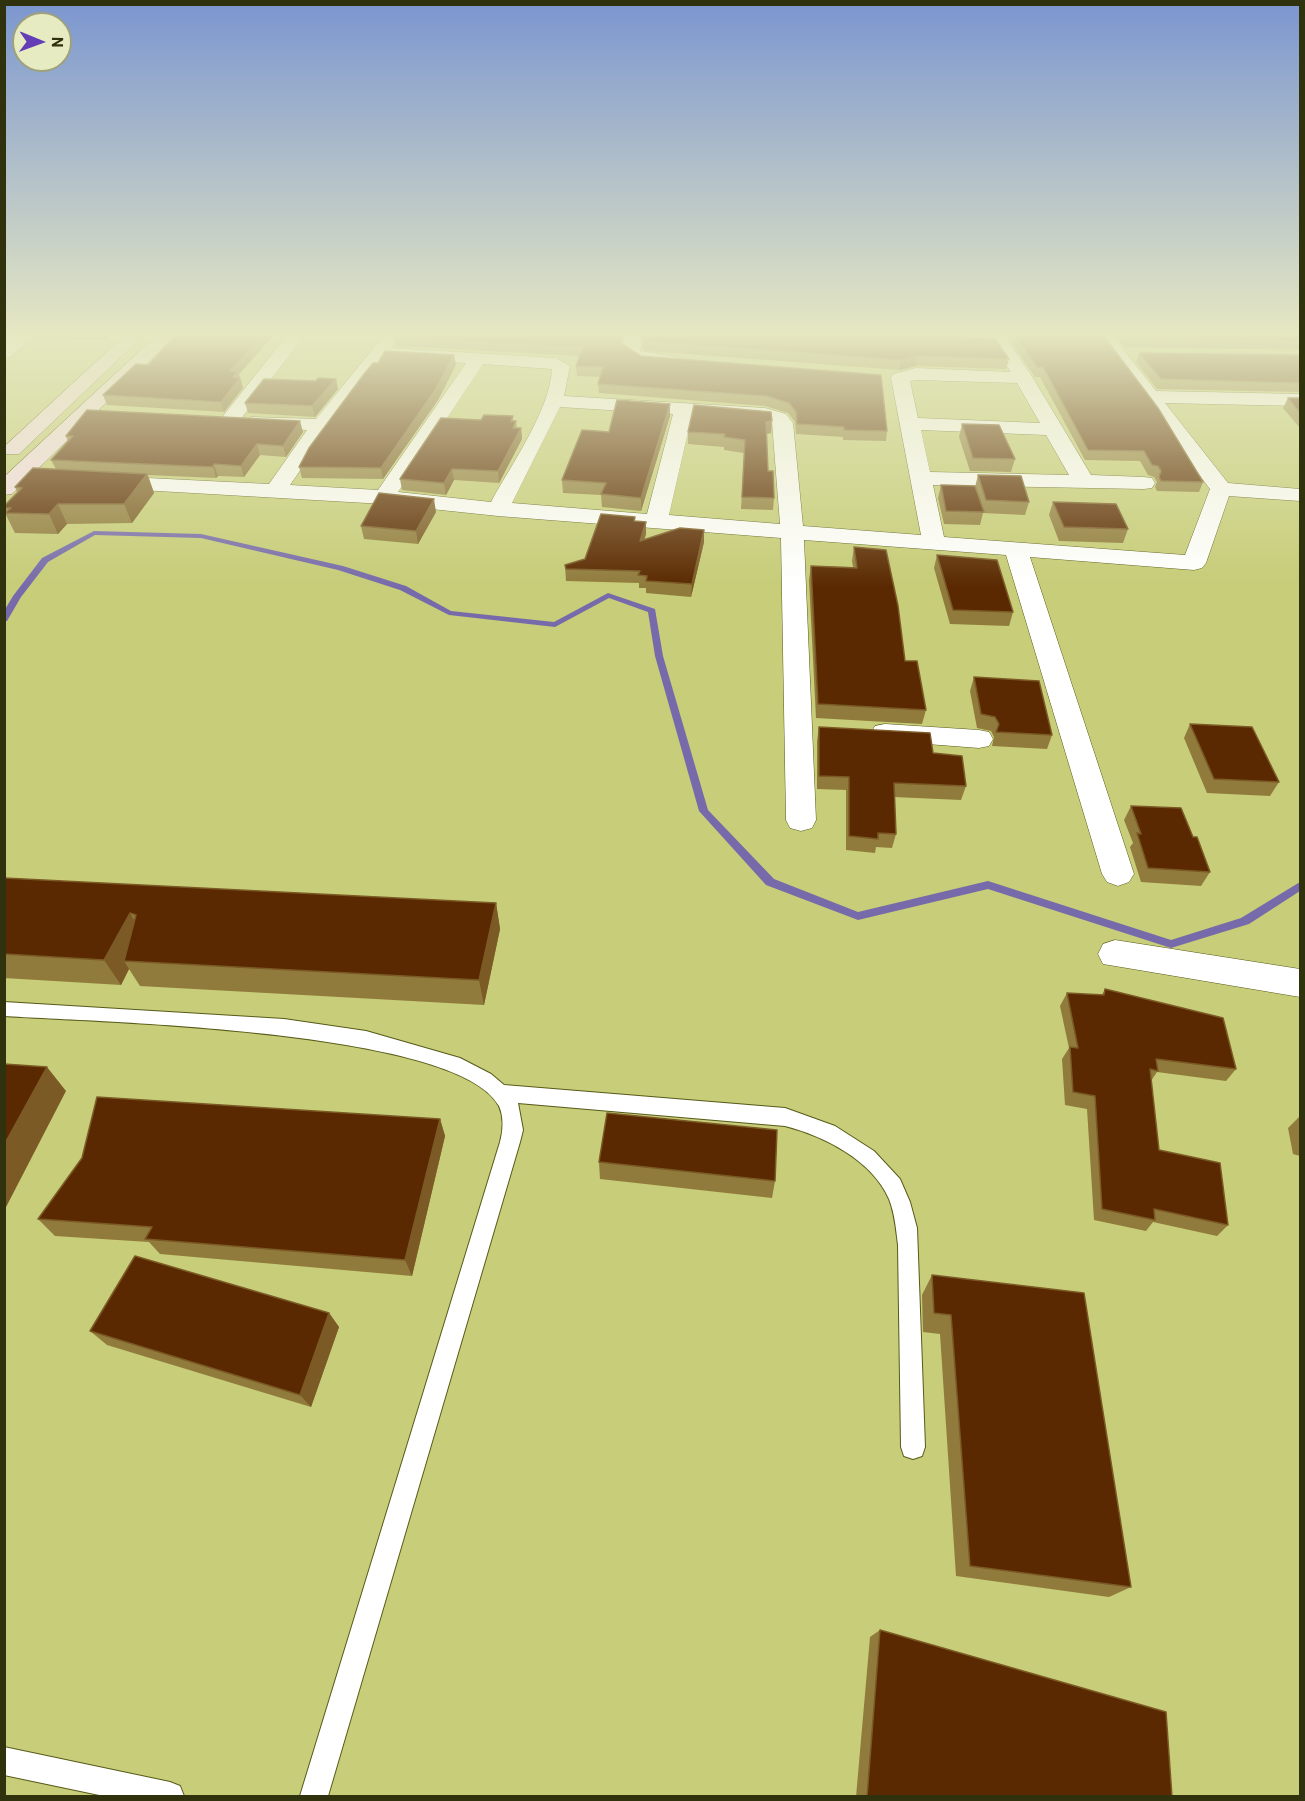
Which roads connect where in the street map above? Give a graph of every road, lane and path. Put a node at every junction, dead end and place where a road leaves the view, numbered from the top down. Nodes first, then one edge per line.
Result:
1 (59, 419) edge
2 (79, 419) edge
3 (219, 419) edge
4 (326, 419) edge
5 (437, 419) edge
6 (544, 419) edge
7 (681, 419) edge
8 (778, 419) edge
9 (908, 419) edge
10 (1047, 419) edge
11 (1167, 419) edge
12 (230, 420) joint
13 (910, 424) junction
14 (321, 425) junction
15 (1053, 429) junction
16 (8, 475) edge
17 (921, 478) junction
18 (51, 479) edge
19 (86, 481) edge
20 (1084, 482) junction
21 (1144, 483) dead end
22 (1221, 489) junction
23 (275, 492) junction
24 (1300, 495) edge
25 (384, 497) junction
26 (498, 509) junction
27 (656, 521) junction
28 (792, 532) junction
29 (934, 543) junction
30 (1016, 549) junction
31 (855, 731) edge
32 (979, 739) dead end
33 (801, 820) dead end
34 (1118, 874) dead end
35 (1115, 954) dead end
36 (1300, 982) edge
37 (4, 1009) edge
38 (500, 1092) junction
39 (913, 1447) dead end
40 (4, 1761) edge
41 (170, 1797) edge
42 (314, 1797) edge

1 - 16 main road
2 - 16 main road
3 - 12 street
4 - 14 street
5 - 25 street
6 - 26 street
7 - 27 street
8 - 28 street
9 - 13 street
10 - 15 street
11 - 22 street
12 - 14 street
13 - 15 street
13 - 17 street
14 - 23 street
15 - 20 street
16 - 18 street
17 - 20 street
17 - 29 street
19 - 23 street
20 - 21 street
22 - 24 street
22 - 30 street
23 - 25 street
25 - 26 street
26 - 27 street
27 - 28 street
28 - 29 street
28 - 33 street
29 - 30 street
30 - 34 street
31 - 32 street
35 - 36 street
37 - 38 lane
38 - 39 lane
38 - 42 lane
40 - 41 lane

